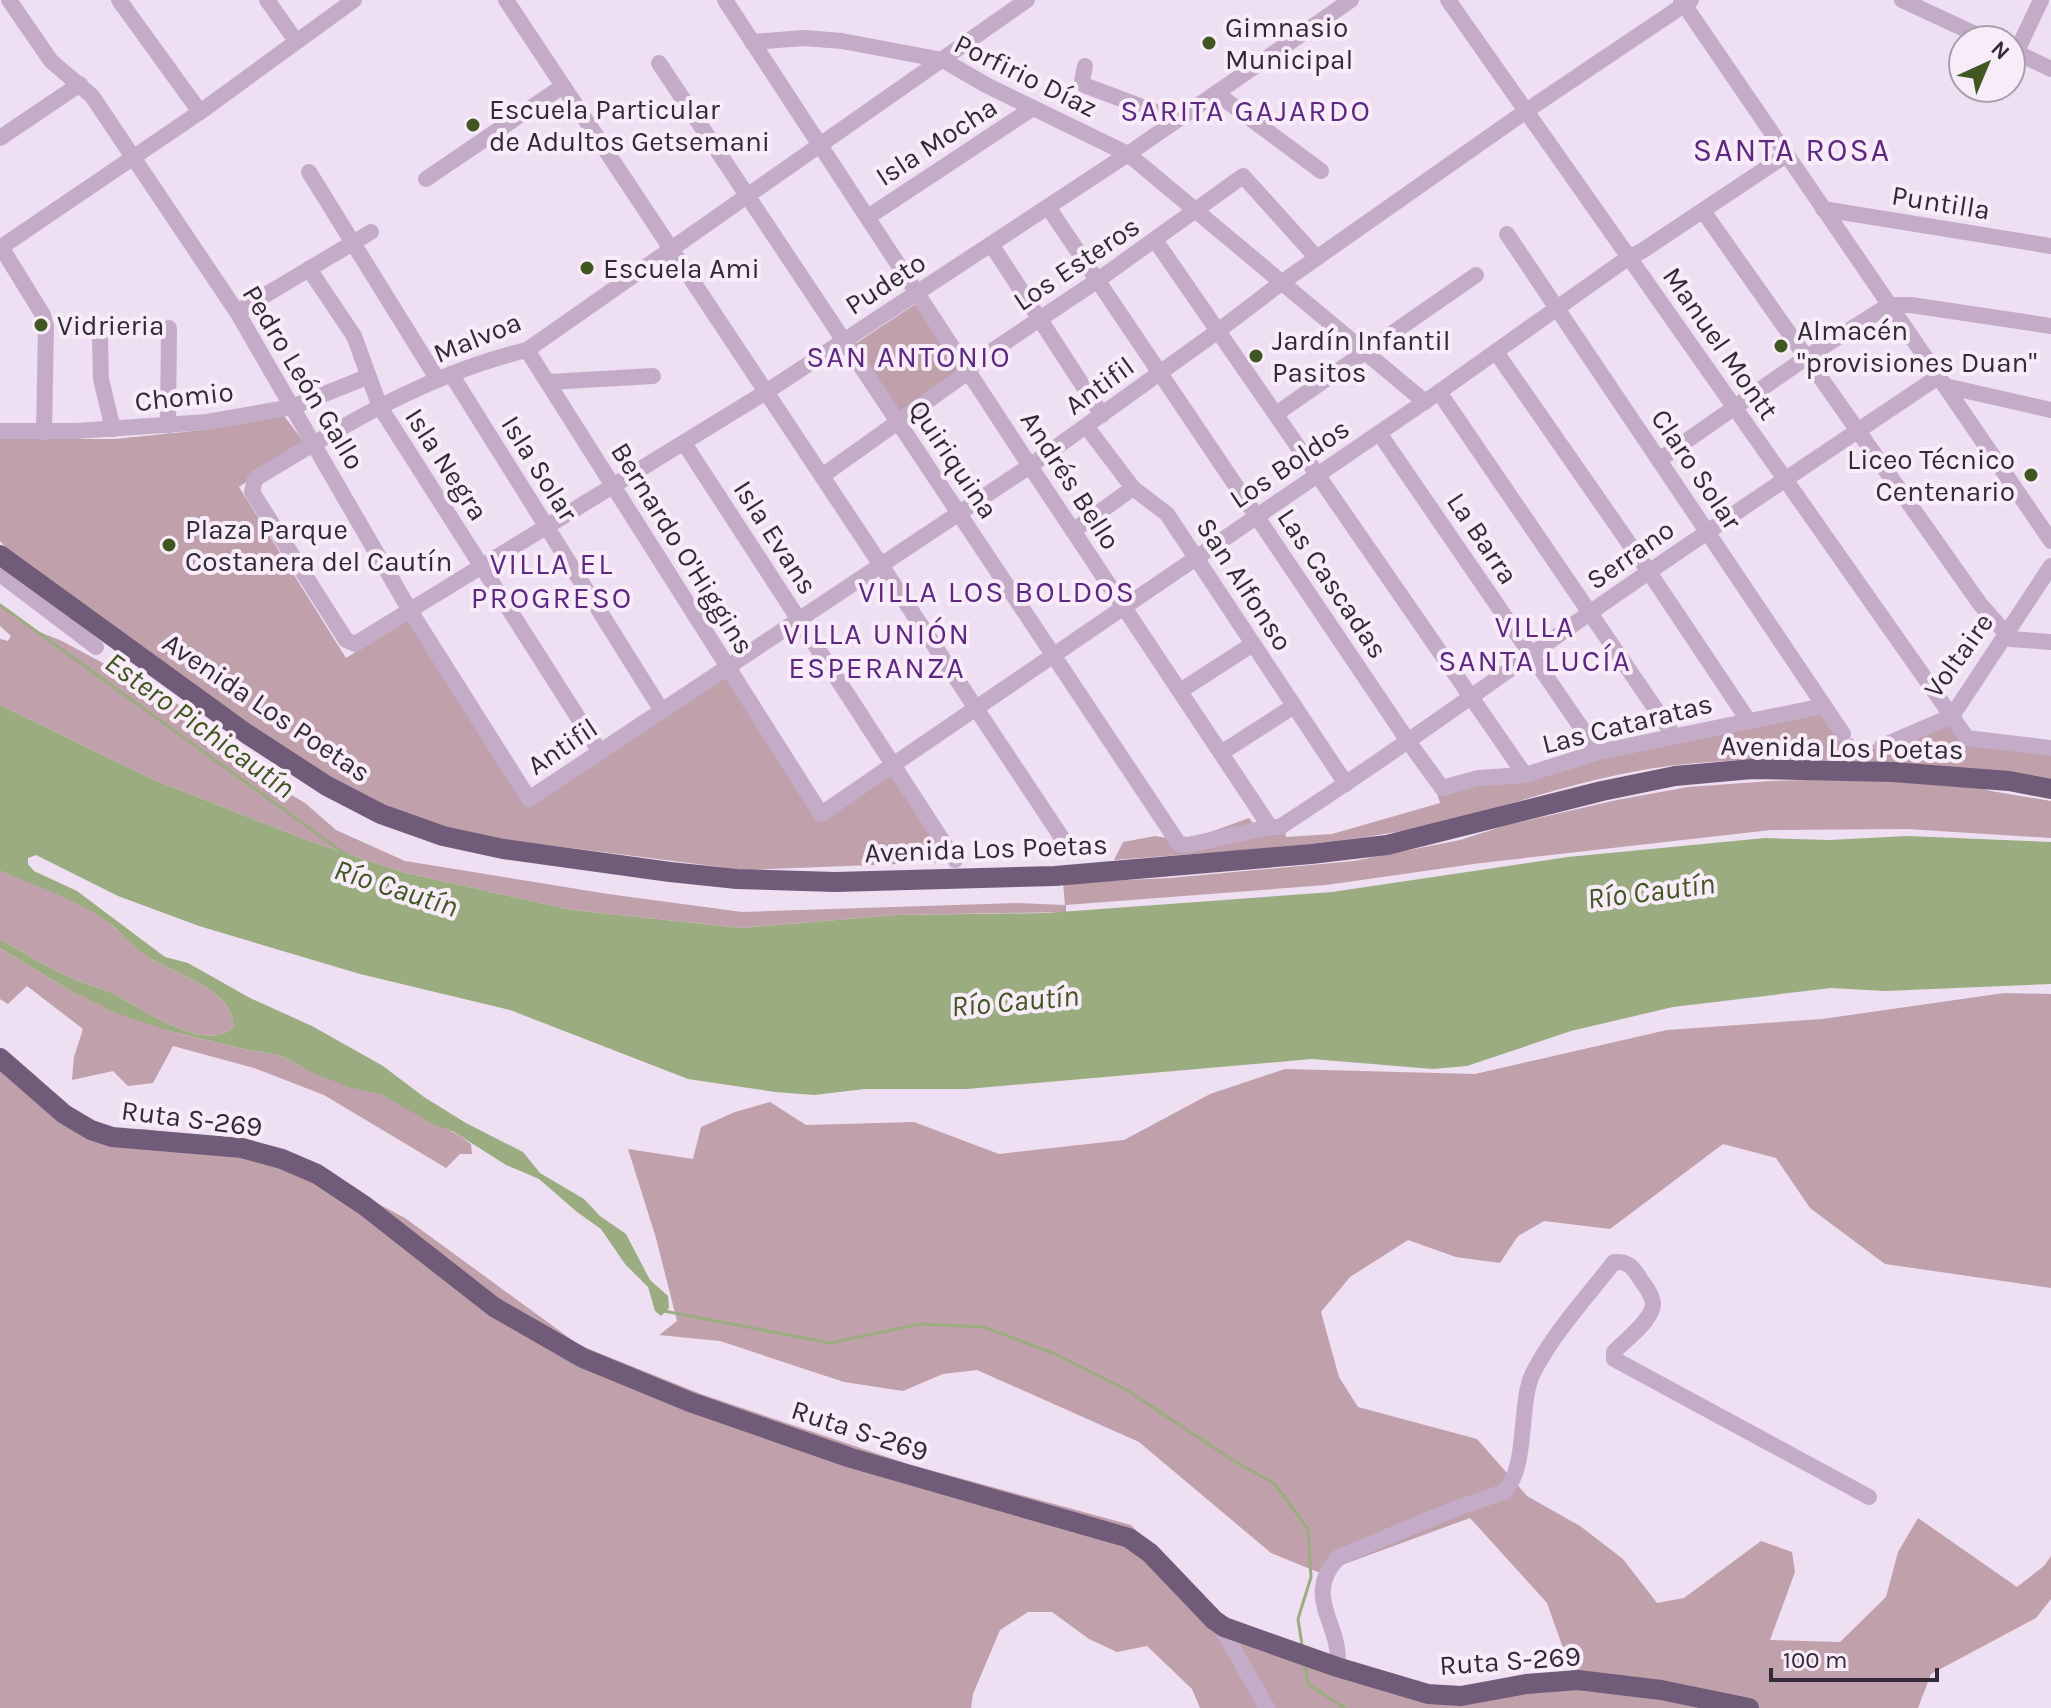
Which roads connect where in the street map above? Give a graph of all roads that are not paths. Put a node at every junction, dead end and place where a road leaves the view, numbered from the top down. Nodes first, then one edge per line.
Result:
1 (8, 0) edge
2 (119, 0) edge
3 (267, 0) edge
4 (354, 0) edge
5 (506, 0) edge
6 (725, 0) edge
7 (1027, 0) edge
8 (1351, 0) edge
9 (1448, 0) edge
10 (1902, 0) edge
11 (2041, 0) edge
12 (1685, 2) edge
13 (0, 5) edge
14 (1954, 24) edge
15 (2027, 26) edge
16 (296, 41) junction
17 (752, 42) junction
18 (2027, 58) edge
19 (943, 60) junction
20 (659, 63) dead end
21 (1085, 66) dead end
22 (2051, 69) edge
23 (80, 84) junction
24 (563, 86) junction
25 (1216, 93) junction
26 (1033, 108) junction
27 (1526, 111) junction
28 (200, 112) junction
29 (1177, 120) junction
30 (0, 138) edge
31 (821, 145) junction
32 (1128, 154) junction
33 (1786, 155) junction
34 (132, 158) junction
35 (1321, 171) dead end
36 (309, 172) dead end
37 (426, 179) dead end
38 (747, 195) junction
39 (1048, 207) junction
40 (1823, 209) junction
41 (1703, 211) junction
42 (1196, 212) junction
43 (868, 217) junction
44 (371, 232) dead end
45 (1507, 234) dead end
46 (1155, 240) junction
47 (352, 243) junction
48 (991, 244) junction
49 (2051, 246) edge
50 (0, 248) edge
51 (670, 248) junction
52 (1629, 257) junction
53 (1317, 258) junction
54 (309, 269) junction
55 (1476, 275) dead end
56 (1098, 280) junction
57 (1281, 283) junction
58 (918, 293) junction
59 (1889, 305) junction
60 (1558, 308) junction
61 (237, 312) junction
62 (1040, 319) junction
63 (2051, 326) edge
64 (169, 328) dead end
65 (1218, 331) junction
66 (100, 337) dead end
67 (844, 341) junction
68 (527, 350) junction
69 (1496, 352) junction
70 (1365, 353) junction
71 (1807, 357) junction
72 (968, 371) junction
73 (1159, 374) junction
74 (653, 376) dead end
75 (367, 377) junction
76 (444, 377) junction
77 (548, 382) junction
78 (1941, 382) junction
79 (766, 392) junction
80 (1432, 397) junction
81 (292, 407) junction
82 (380, 407) junction
83 (1735, 408) junction
84 (2051, 410) edge
85 (1276, 414) junction
86 (1102, 415) junction
87 (899, 423) junction
88 (168, 426) junction
89 (1086, 426) junction
90 (113, 429) junction
91 (0, 431) edge
92 (1859, 431) junction
93 (44, 432) junction
94 (1379, 433) junction
95 (684, 443) junction
96 (313, 444) junction
97 (1659, 460) junction
98 (1030, 466) junction
99 (1318, 475) junction
100 (822, 476) junction
101 (1787, 481) junction
102 (613, 485) junction
103 (1133, 488) junction
104 (959, 514) junction
105 (1258, 516) junction
106 (546, 526) junction
107 (1073, 531) junction
108 (1707, 531) junction
109 (2051, 541) edge
110 (1197, 558) junction
111 (2, 560) edge
112 (481, 565) junction
113 (881, 565) junction
114 (2051, 566) edge
115 (1649, 572) junction
116 (1124, 607) junction
117 (409, 609) junction
118 (1590, 613) junction
119 (799, 620) junction
120 (2005, 635) junction
121 (2051, 642) edge
122 (355, 644) joint
123 (1253, 644) junction
124 (96, 647) dead end
125 (1053, 655) junction
126 (1531, 655) junction
127 (728, 667) junction
128 (1180, 691) junction
129 (1471, 697) junction
130 (1294, 706) junction
131 (1824, 706) junction
132 (976, 708) junction
133 (662, 711) junction
134 (1952, 716) junction
135 (1748, 720) junction
136 (1843, 734) dead end
137 (1674, 736) junction
138 (1408, 741) junction
139 (1882, 746) dead end
140 (2051, 748) edge
141 (600, 752) junction
142 (1598, 752) junction
143 (1221, 753) junction
144 (893, 765) junction
145 (1525, 775) junction
146 (1346, 784) junction
147 (1442, 788) joint
148 (2051, 789) edge
149 (529, 799) joint
150 (821, 814) joint
151 (1270, 827) junction
152 (1179, 844) joint
153 (1070, 850) dead end
154 (955, 860) dead end
155 (0, 1058) edge
156 (1869, 1497) dead end
157 (1220, 1625) junction
158 (1334, 1666) junction
159 (1267, 1708) edge
160 (1749, 1708) edge

1 - 13 street
1 - 23 street, Pedro León Gallo
2 - 28 street
3 - 16 street
4 - 16 street
5 - 24 street
6 - 17 street, Andrés Bello
7 - 19 street, Malvoa
8 - 25 street, Pudeto
9 - 27 street, Manuel Montt
10 - 14 street
11 - 15 street
12 - 27 street, Antifil
12 - 33 street
16 - 28 street
17 - 19 street, Porfirio Díaz
17 - 31 street, Andrés Bello
18 - 22 street
19 - 26 street, Porfirio Díaz
19 - 31 street, Malvoa
20 - 38 street, Quiriquina
21 - 29 street
23 - 30 street
23 - 34 street, Pedro León Gallo
24 - 37 street
24 - 51 street
25 - 29 street, Pudeto
25 - 35 street
26 - 32 street, Porfirio Díaz
26 - 43 street, Isla Mocha
27 - 52 street, Manuel Montt
27 - 53 street, Antifil
28 - 34 street
29 - 32 street, Pudeto
31 - 38 street, Malvoa
31 - 43 street, Andrés Bello
32 - 39 street, Pudeto
32 - 42 street, Porfirio Díaz
33 - 40 street
33 - 41 street, Los Boldos
34 - 50 street
34 - 61 street, Pedro León Gallo
36 - 47 street, Isla Solar
38 - 51 street, Malvoa
38 - 67 street, Quiriquina
39 - 48 street, Pudeto
39 - 56 street, Las Cascadas
40 - 49 street, Puntilla
40 - 59 street
41 - 52 street, Los Boldos
41 - 71 street
42 - 46 street, Los Esteros
42 - 53 street, Los Esteros
42 - 57 street, Porfirio Díaz
43 - 58 street, Andrés Bello
44 - 47 street
45 - 60 street, Claro Solar
46 - 56 street, Los Esteros
46 - 65 street
47 - 54 street
47 - 76 street, Isla Solar
48 - 58 street, Pudeto
48 - 62 street
50 - 93 street
51 - 68 street, Malvoa
51 - 79 street
52 - 60 street, Los Boldos
52 - 83 street, Manuel Montt
53 - 57 street, Antifil
54 - 61 street
54 - 75 street, Isla Negra
55 - 70 street
56 - 62 street, Los Esteros
56 - 73 street, Las Cascadas
57 - 65 street, Antifil
57 - 70 street, Porfirio Díaz
58 - 67 street, Pudeto
58 - 72 street, Andrés Bello
59 - 63 street
59 - 71 street
59 - 78 street
60 - 69 street, Los Boldos
60 - 97 street, Claro Solar
61 - 81 street, Pedro León Gallo
62 - 72 street, Los Esteros
62 - 86 street
64 - 88 street
65 - 73 street, Antifil
65 - 85 street
66 - 90 street
67 - 79 street, Pudeto
67 - 87 street, Quiriquina
68 - 76 street, Malvoa
68 - 77 street, Bernardo O'Higgins
69 - 80 street, Los Boldos
69 - 115 street
70 - 80 street, Porfirio Díaz
70 - 85 street
71 - 83 street
71 - 92 street
72 - 87 street, Los Esteros
72 - 98 street, Andrés Bello
73 - 86 street, Antifil
73 - 105 street, Las Cascadas
74 - 77 street
75 - 81 street, Chomio
75 - 82 street, Isla Negra
76 - 82 street, Malvoa
76 - 106 street, Isla Solar
77 - 102 street, Bernardo O'Higgins
78 - 84 street
78 - 92 street, Serrano
78 - 109 street
79 - 95 street, Pudeto
79 - 100 street
80 - 94 street, Los Boldos
80 - 118 street, Porfirio Díaz
81 - 88 street, Chomio
81 - 96 street, Pedro León Gallo
82 - 96 street, Malvoa
82 - 112 street, Isla Negra
83 - 97 street
83 - 101 street, Manuel Montt
85 - 99 street
86 - 89 street, Antifil
87 - 100 street, Los Esteros
87 - 104 street, Quiriquina
88 - 90 street, Chomio
89 - 98 street, Antifil
89 - 103 street, San Alfonso
90 - 93 street, Chomio
91 - 93 street, Chomio
92 - 101 street, Serrano
92 - 120 street
94 - 99 street, Los Boldos
94 - 126 street, La Barra
95 - 102 street, Pudeto
95 - 119 street, Isla Evans
96 - 117 street, Pedro León Gallo
96 - 122 street, Malvoa
97 - 108 street, Claro Solar
98 - 104 street, Antifil
98 - 107 street, Andrés Bello
99 - 105 street, Los Boldos
99 - 129 street
100 - 113 street
101 - 108 street, Serrano
101 - 134 street, Manuel Montt
102 - 106 street, Pudeto
102 - 127 street, Bernardo O'Higgins
103 - 107 street
103 - 110 street, San Alfonso
104 - 113 street, Antifil
104 - 125 street, Quiriquina
105 - 110 street, Los Boldos
105 - 138 street, Las Cascadas
106 - 112 street, Pudeto
106 - 133 street, Isla Solar
107 - 116 street, Andrés Bello
108 - 115 street, Serrano
108 - 131 street, Claro Solar
110 - 116 street, Los Boldos
110 - 123 street, San Alfonso
111 - 124 street
111 - 148 main road, Avenida Los Poetas
112 - 117 street, Pudeto
112 - 141 street, Isla Negra
113 - 119 street, Antifil
113 - 132 street
114 - 120 street, Voltaire
115 - 118 street, Serrano
115 - 135 street
116 - 125 street, Los Boldos
116 - 128 street, Andrés Bello
117 - 122 street, Pudeto
117 - 149 street, Pedro León Gallo
118 - 126 street, Serrano
118 - 137 street, Porfirio Díaz
119 - 127 street, Antifil
119 - 144 street, Isla Evans
120 - 121 street
120 - 134 street, Voltaire
123 - 128 street
123 - 130 street, San Alfonso
125 - 132 street, Los Boldos
125 - 152 street, Quiriquina
126 - 129 street, Serrano
126 - 142 street, La Barra
127 - 133 street, Antifil
127 - 150 street, Bernardo O'Higgins
128 - 143 street, Andrés Bello
129 - 138 street, Serrano
129 - 145 street
130 - 143 street
130 - 146 street, San Alfonso
131 - 135 street, Las Cataratas
131 - 136 street, Claro Solar
132 - 144 street, Los Boldos
132 - 153 street
133 - 141 street, Antifil
134 - 139 street, Voltaire
134 - 140 street, Manuel Montt
135 - 137 street, Las Cataratas
137 - 142 street, Las Cataratas
138 - 146 street, Serrano
138 - 147 street, Las Cascadas
141 - 149 street, Antifil
142 - 145 street, Las Cataratas
143 - 151 street, Andrés Bello
144 - 150 street, Los Boldos
144 - 154 street, Isla Evans
145 - 147 street, Las Cataratas
146 - 151 street, Serrano
151 - 152 street, Serrano
155 - 157 main road, Ruta S-269
156 - 158 street
157 - 158 main road, Ruta S-269
157 - 159 street
158 - 160 main road, Ruta S-269

